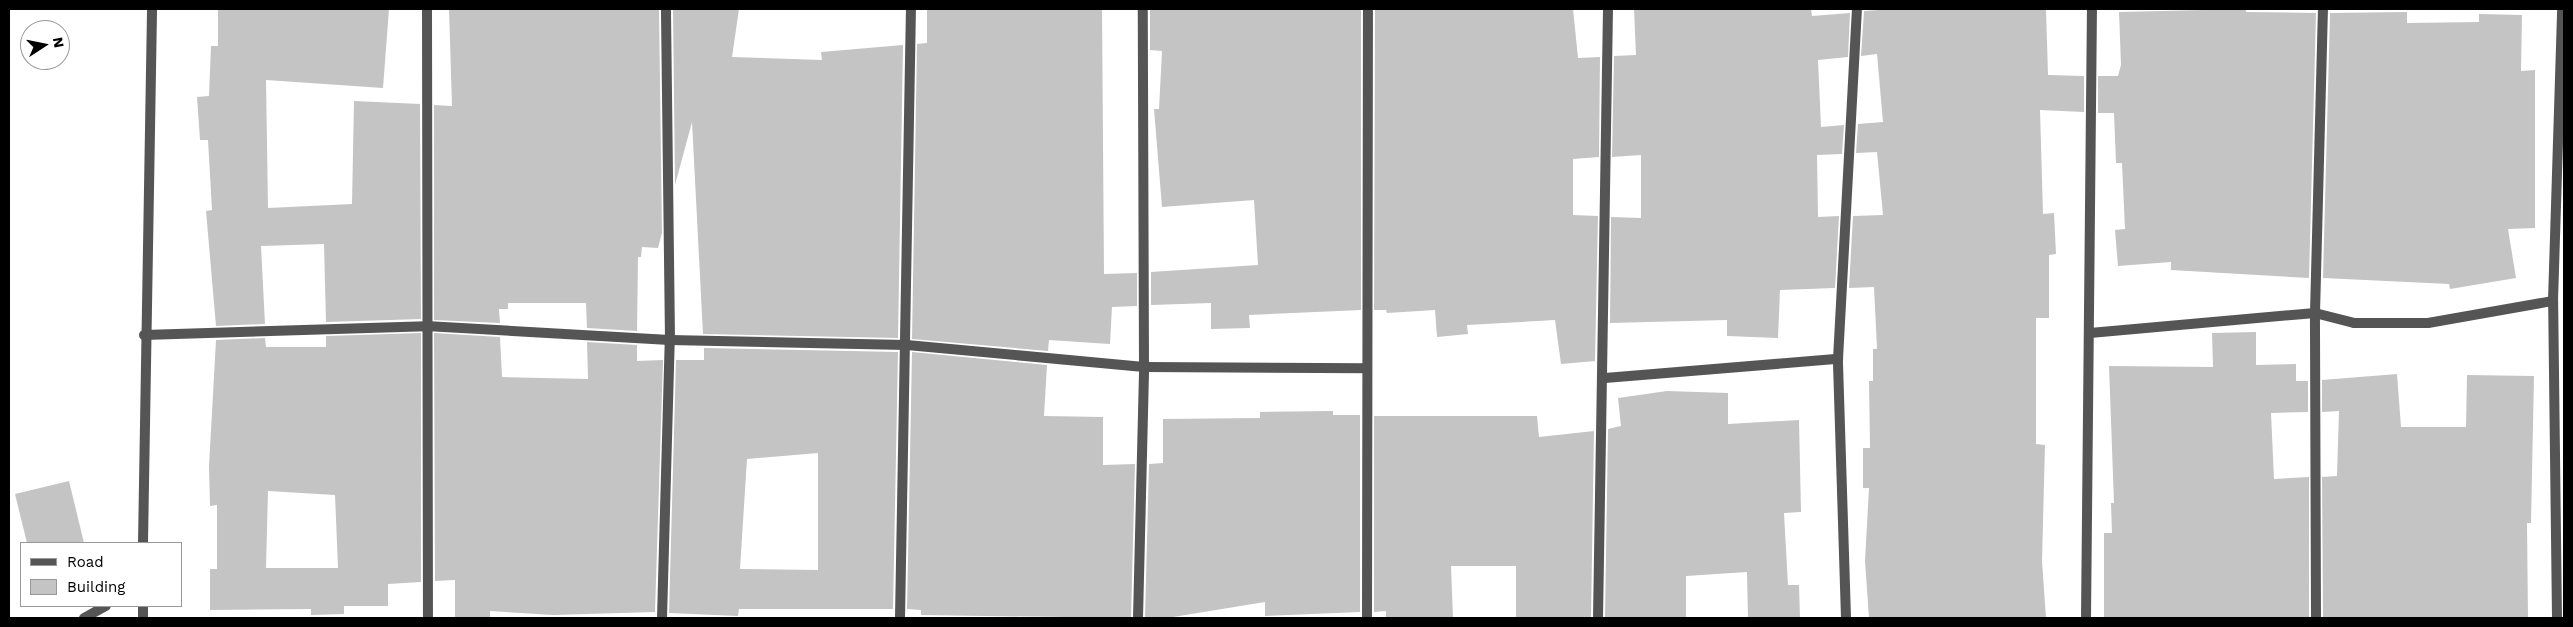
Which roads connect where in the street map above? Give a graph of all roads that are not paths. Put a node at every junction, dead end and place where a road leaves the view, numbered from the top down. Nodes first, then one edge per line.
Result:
1 (152, 9) edge
2 (427, 9) edge
3 (666, 9) edge
4 (911, 9) edge
5 (1143, 9) edge
6 (1368, 9) edge
7 (1608, 9) edge
8 (1857, 9) edge
9 (2092, 9) edge
10 (2323, 9) edge
11 (2562, 9) edge
12 (2553, 301) junction
13 (2315, 313) junction
14 (426, 326) junction
15 (2090, 333) junction
16 (144, 335) junction
17 (670, 340) junction
18 (906, 345) junction
19 (1838, 359) junction
20 (1144, 367) junction
21 (1367, 368) junction
22 (1604, 378) junction
23 (143, 542) edge
24 (104, 607) edge
25 (84, 618) edge
26 (428, 618) edge
27 (662, 618) edge
28 (900, 618) edge
29 (1138, 618) edge
30 (1366, 618) edge
31 (1598, 618) edge
32 (1846, 618) edge
33 (2086, 618) edge
34 (2316, 618) edge
35 (2557, 618) edge

1 - 16 street
2 - 14 street
3 - 17 street
4 - 18 street
5 - 20 street
6 - 21 street
7 - 22 street
8 - 19 street
9 - 15 street
10 - 13 street
11 - 12 street
12 - 13 street
12 - 35 street
13 - 15 street
13 - 34 street
14 - 16 street
14 - 17 street
14 - 26 street
15 - 33 street
16 - 23 street
17 - 18 street
17 - 27 street
18 - 20 street
18 - 28 street
19 - 22 street
19 - 32 street
20 - 21 street
20 - 29 street
21 - 30 street
22 - 31 street
24 - 25 street

